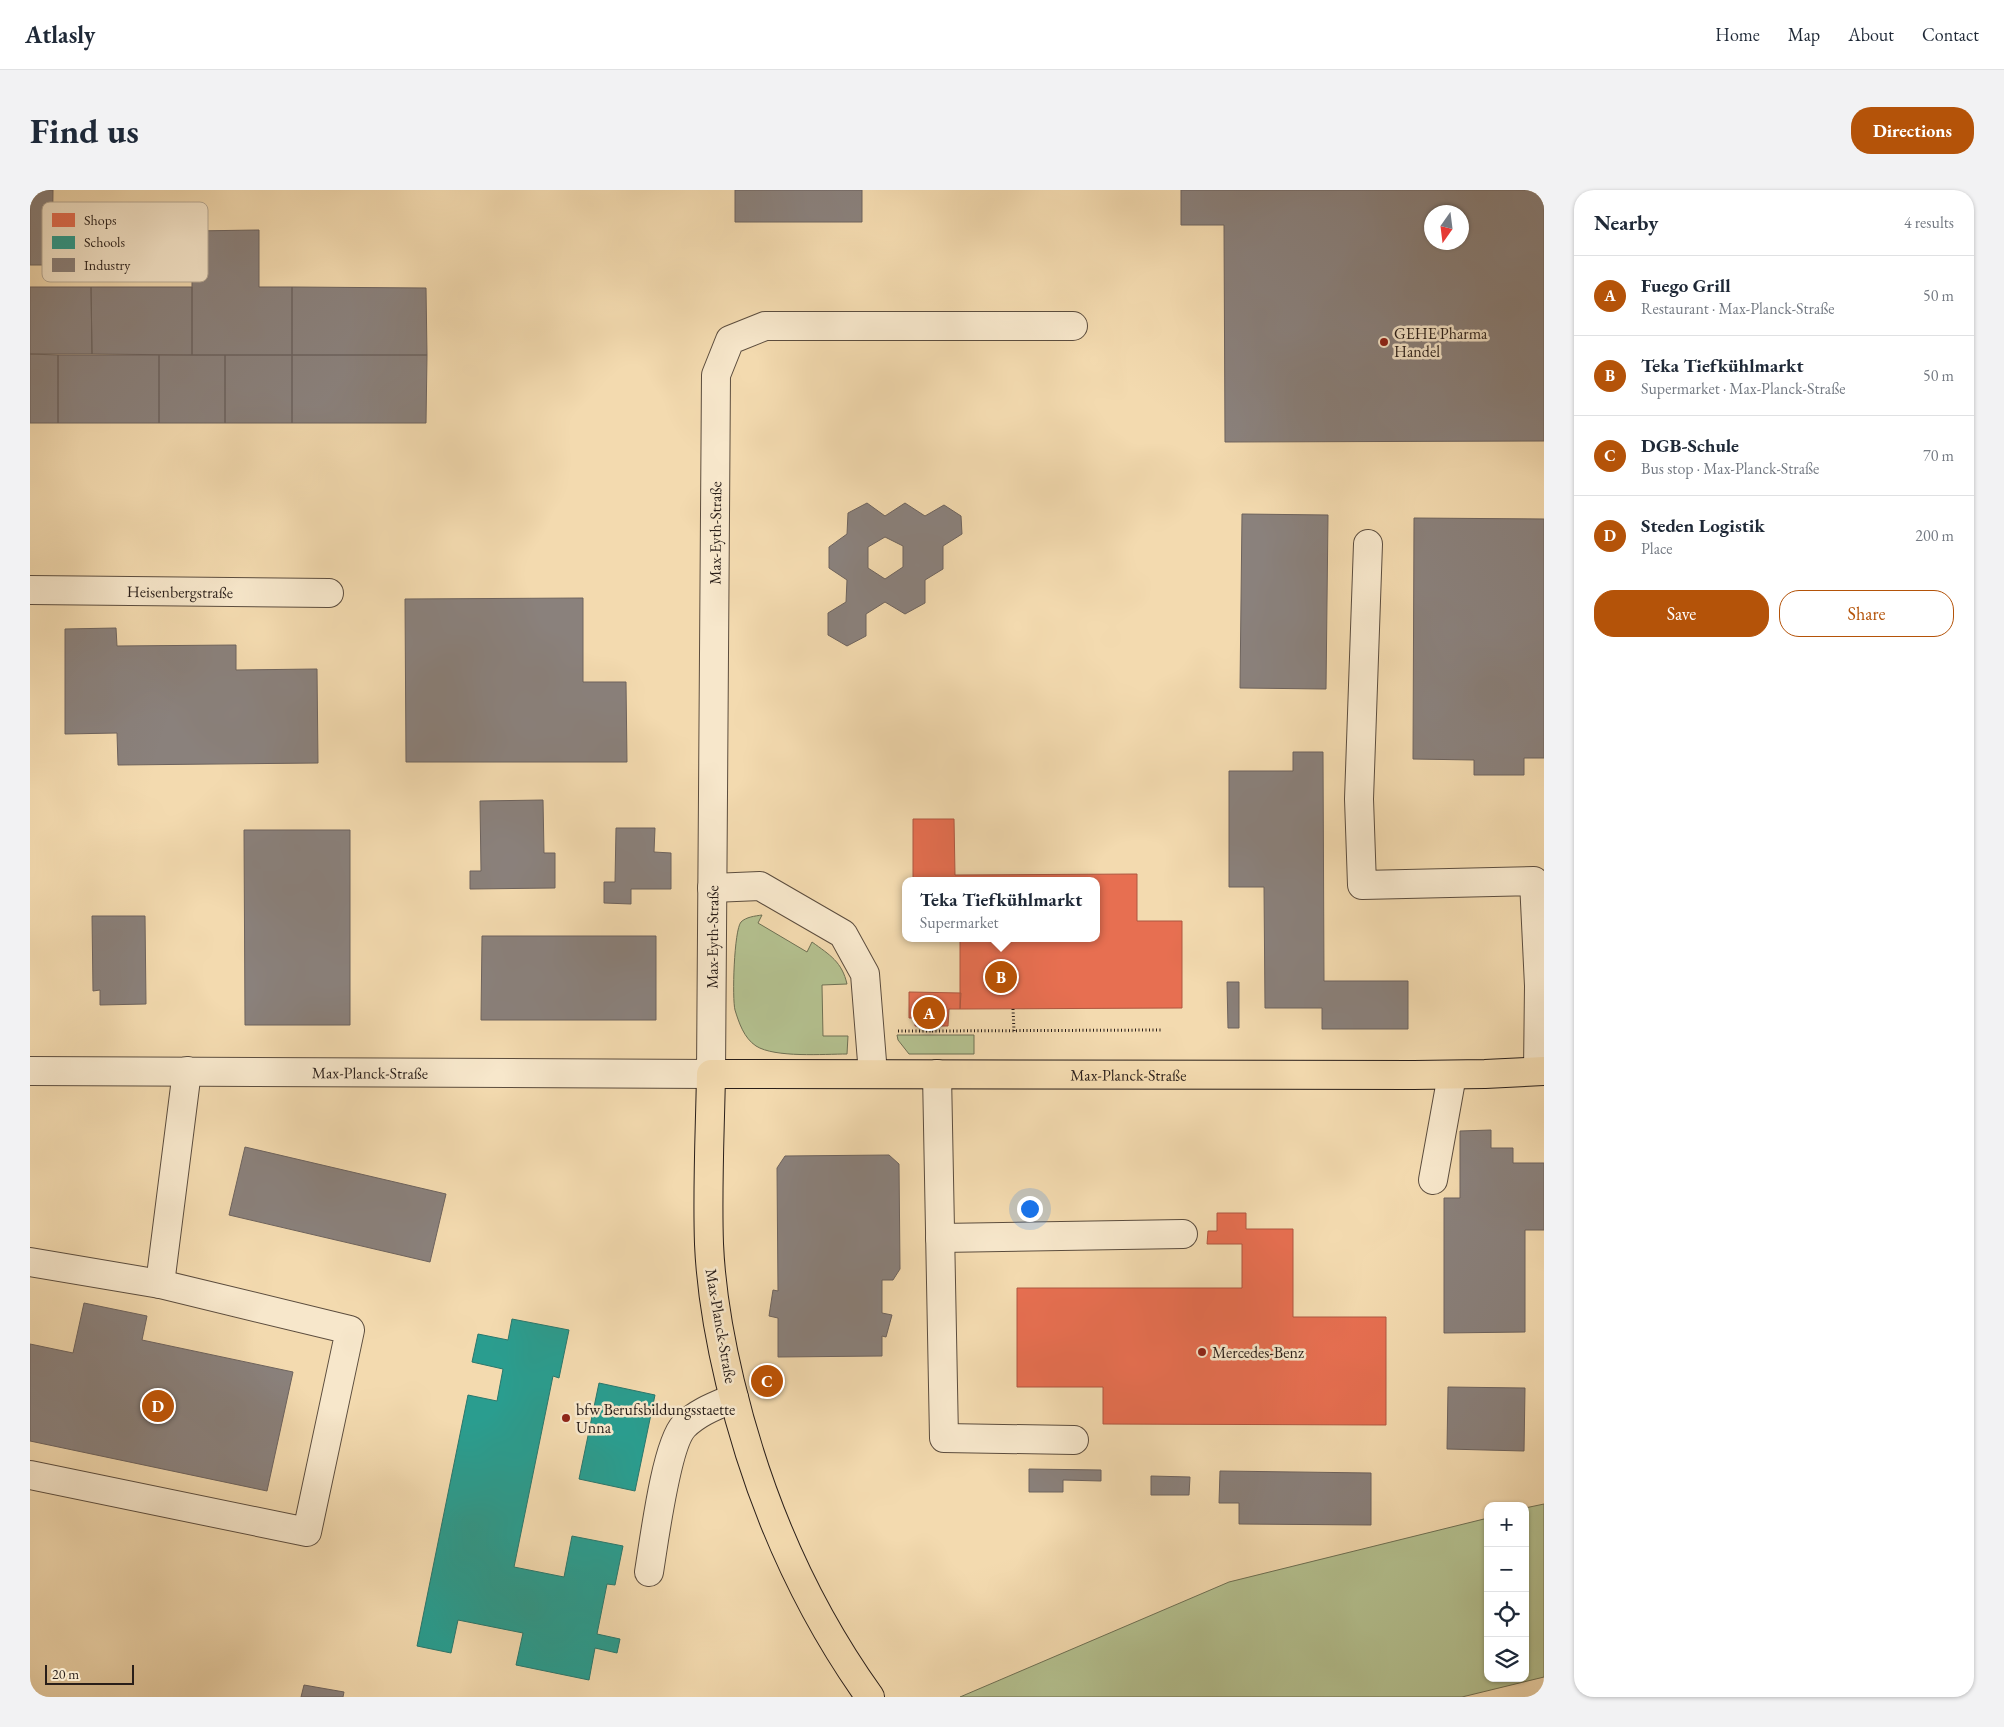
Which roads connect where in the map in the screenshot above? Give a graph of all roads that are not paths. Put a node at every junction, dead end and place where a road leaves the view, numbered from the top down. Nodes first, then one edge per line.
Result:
1 (1073, 326) dead end
2 (1368, 544) dead end
3 (30, 590) edge
4 (329, 593) dead end
5 (712, 888) junction
6 (30, 1071) edge
7 (187, 1071) junction
8 (1541, 1071) edge
9 (711, 1074) junction
10 (873, 1074) junction
11 (937, 1074) junction
12 (1452, 1075) junction
13 (1433, 1180) dead end
14 (1183, 1234) dead end
15 (940, 1238) junction
16 (30, 1262) edge
17 (160, 1284) junction
18 (734, 1398) junction
19 (1074, 1440) dead end
20 (30, 1475) edge
21 (649, 1572) dead end
22 (870, 1697) edge

1 - 5 street, Max-Eyth-Straße
2 - 8 street
3 - 4 street, Heisenbergstraße
5 - 9 street, Max-Eyth-Straße
5 - 10 street
6 - 7 street, Max-Planck-Straße
7 - 9 street, Max-Planck-Straße
7 - 17 street
8 - 12 main road, Max-Planck-Straße
9 - 10 main road, Max-Planck-Straße
9 - 18 main road, Max-Planck-Straße
10 - 11 main road, Max-Planck-Straße
11 - 12 main road, Max-Planck-Straße
11 - 15 street
12 - 13 street
14 - 15 street
15 - 19 street
16 - 17 street
17 - 20 street
18 - 21 street
18 - 22 main road, Max-Planck-Straße

